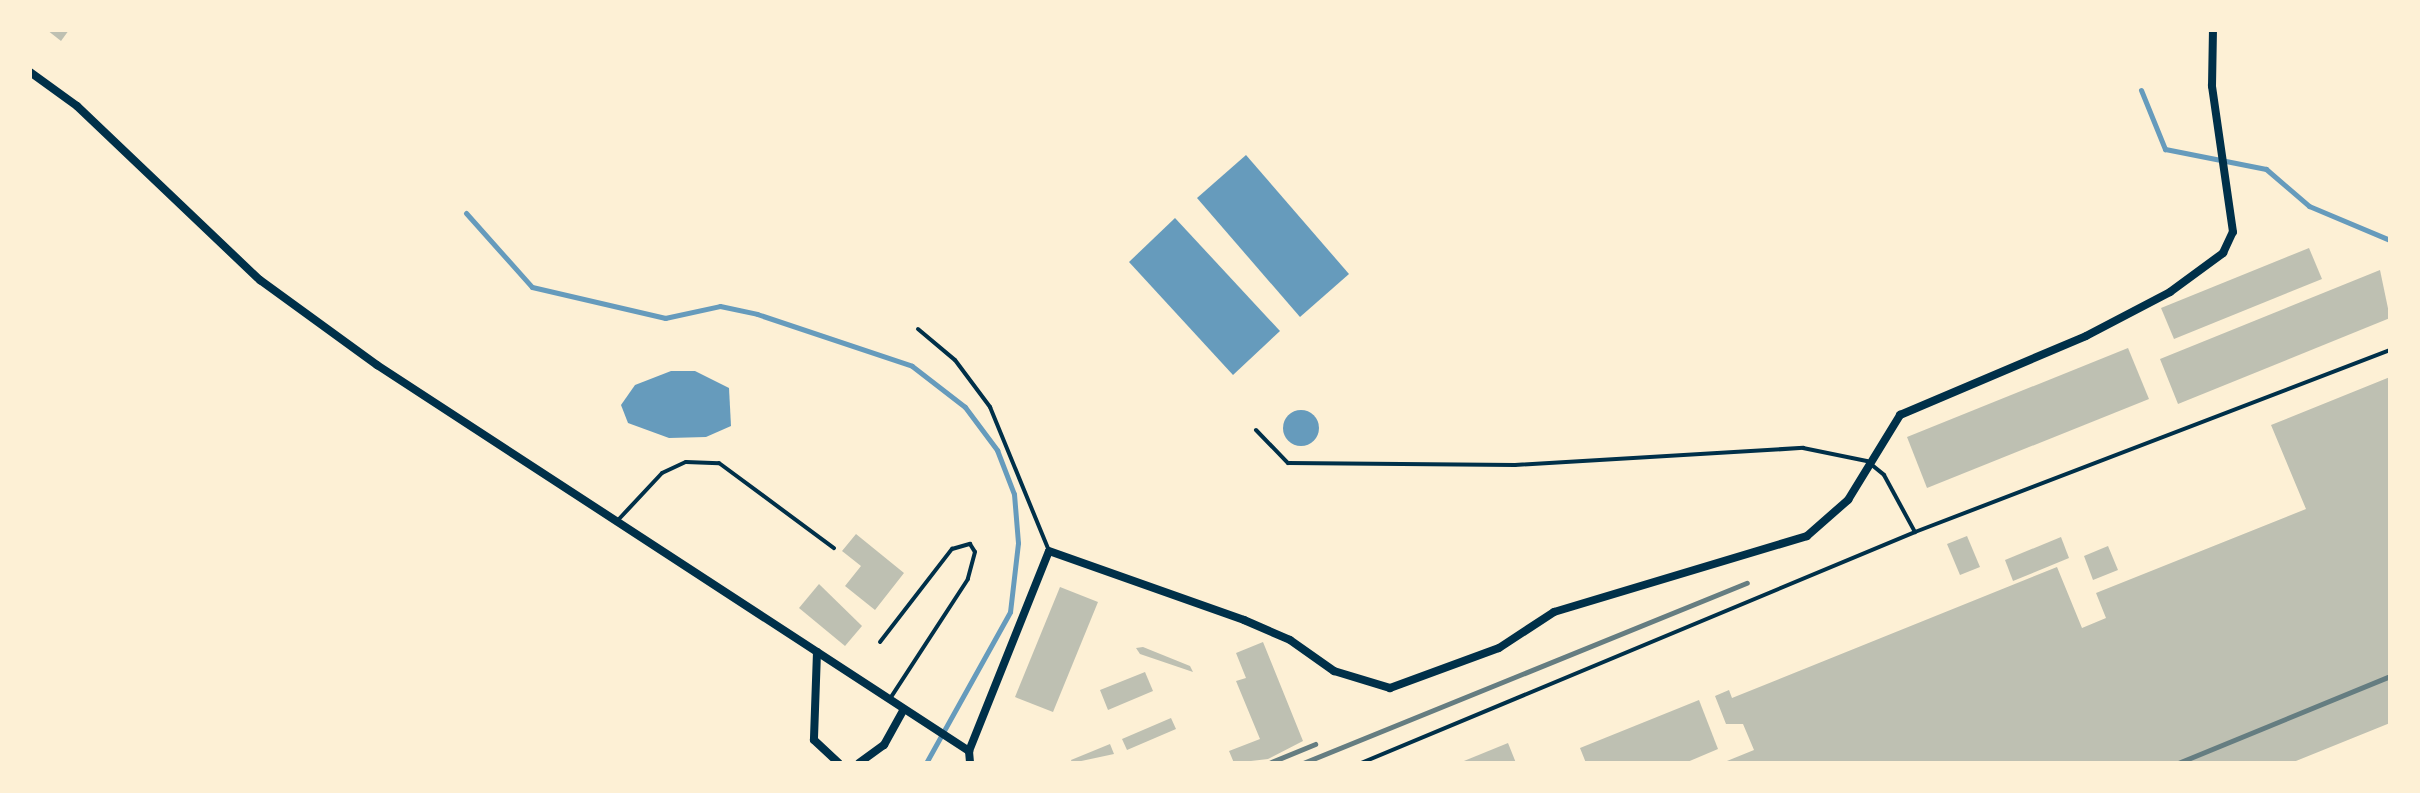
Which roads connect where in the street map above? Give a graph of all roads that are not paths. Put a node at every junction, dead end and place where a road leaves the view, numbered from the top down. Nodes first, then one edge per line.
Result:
1 (2213, 30) edge
2 (30, 72) edge
3 (918, 329) dead end
4 (2390, 350) edge
5 (1256, 430) dead end
6 (1867, 462) junction
7 (619, 519) junction
8 (1914, 532) junction
9 (834, 548) dead end
10 (1048, 550) junction
11 (880, 642) dead end
12 (816, 652) junction
13 (889, 700) junction
14 (903, 711) junction
15 (965, 749) junction
16 (838, 763) edge
17 (859, 763) edge
18 (970, 763) edge
19 (1361, 763) edge

1 - 6 street
2 - 7 street
3 - 10 lane
4 - 8 lane
5 - 6 lane
6 - 8 lane
6 - 10 street
7 - 9 lane
7 - 12 street
8 - 19 lane
10 - 15 street
11 - 13 lane
12 - 13 street
12 - 16 street
13 - 14 street
14 - 15 street
14 - 17 street
15 - 18 street

